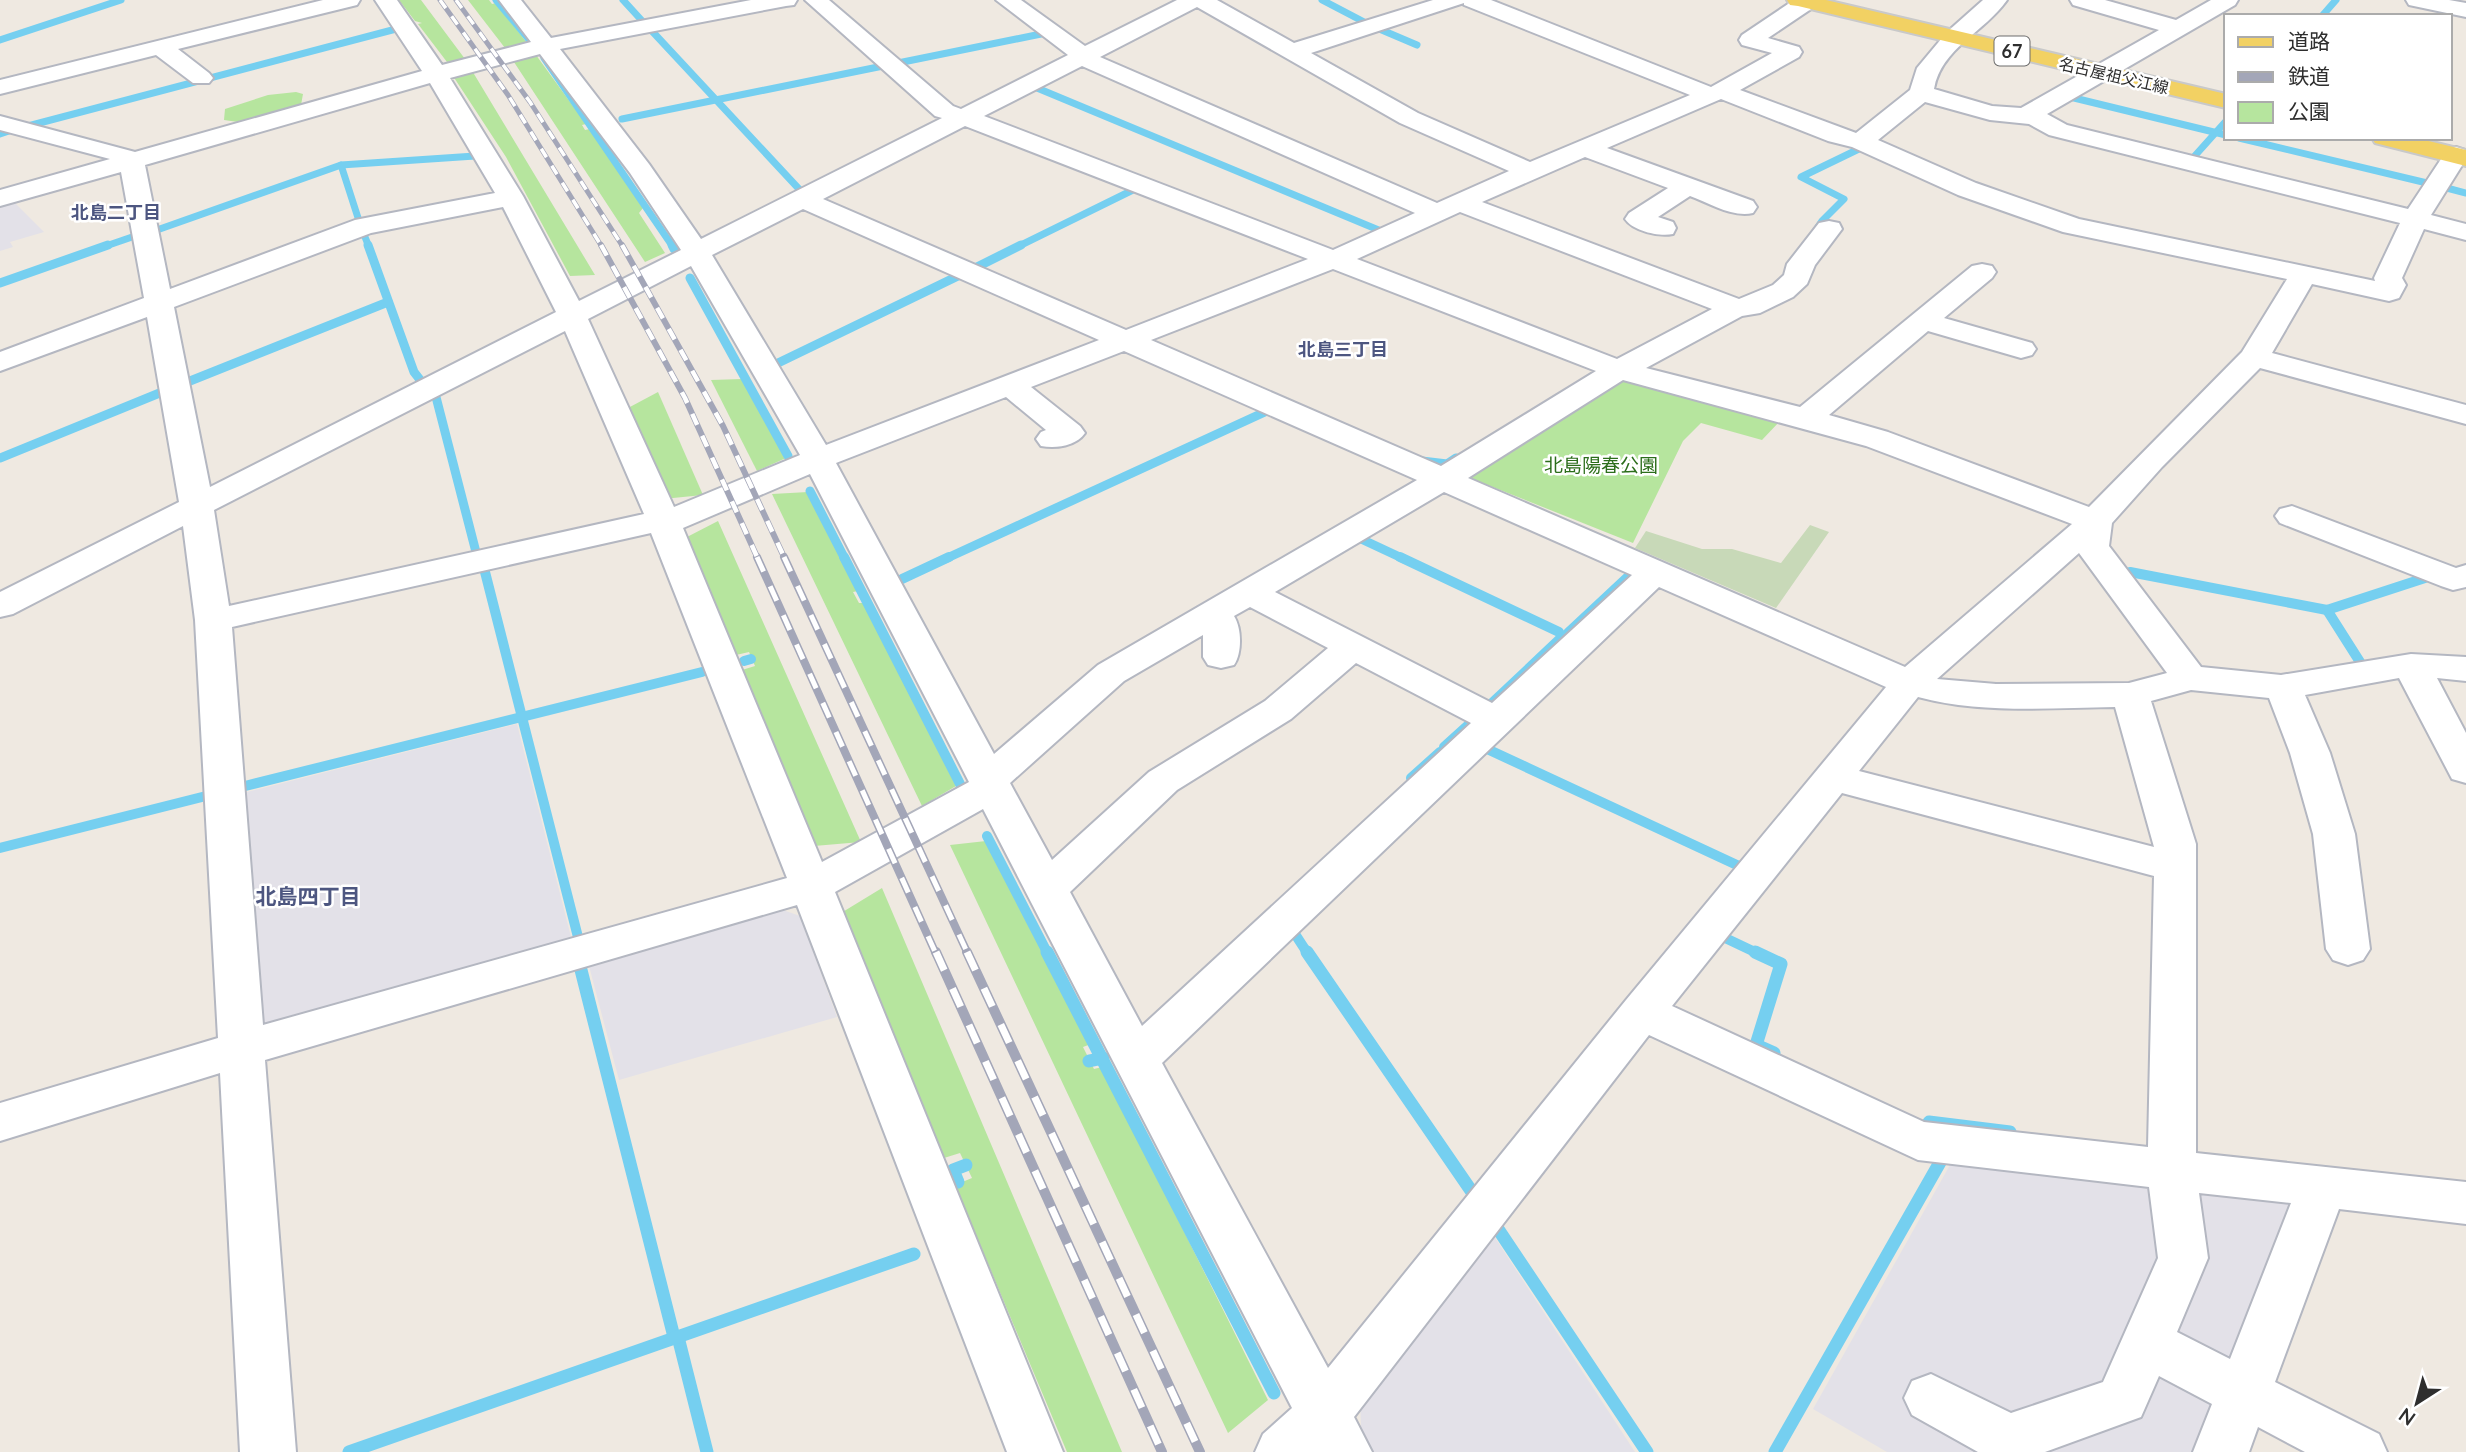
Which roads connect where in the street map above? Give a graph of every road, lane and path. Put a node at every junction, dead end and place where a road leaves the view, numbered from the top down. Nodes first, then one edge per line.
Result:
1 (279, 0) edge
2 (349, 0) edge
3 (386, 0) edge
4 (510, 0) edge
5 (786, 0) edge
6 (816, 0) edge
7 (1007, 0) edge
8 (1194, 0) edge
9 (1201, 0) edge
10 (1455, 0) edge
11 (1472, 0) edge
12 (1995, 0) edge
13 (2081, 0) edge
14 (2417, 0) edge
15 (1802, 1) edge
16 (2215, 2) edge
17 (2466, 10) edge
18 (302, 12) junction
19 (2178, 28) junction
20 (1955, 37) junction
21 (547, 45) junction
22 (160, 47) junction
23 (1290, 51) junction
24 (1082, 57) junction
25 (2103, 72) junction
26 (438, 75) junction
27 (201, 78) dead end
28 (0, 87) edge
29 (1716, 93) junction
30 (1921, 93) junction
31 (2224, 101) edge
32 (964, 117) junction
33 (2035, 117) junction
34 (0, 123) edge
35 (2393, 140) edge
36 (1860, 142) junction
37 (1587, 149) junction
38 (2461, 156) edge
39 (132, 161) junction
40 (1530, 171) junction
41 (1688, 186) junction
42 (0, 198) edge
43 (511, 198) junction
44 (802, 199) junction
45 (1744, 207) dead end
46 (1449, 208) junction
47 (2415, 219) junction
48 (1663, 228) dead end
49 (1829, 229) dead end
50 (2466, 232) edge
51 (697, 253) junction
52 (1336, 258) junction
53 (1982, 272) dead end
54 (2304, 274) junction
55 (159, 303) junction
56 (1736, 308) junction
57 (572, 316) junction
58 (1924, 321) junction
59 (1125, 340) junction
60 (2021, 349) dead end
61 (2254, 357) junction
62 (0, 362) edge
63 (1619, 370) junction
64 (1010, 385) junction
65 (2466, 415) edge
66 (1806, 418) junction
67 (1052, 439) dead end
68 (818, 459) junction
69 (1443, 479) junction
70 (197, 506) junction
71 (2292, 516) dead end
72 (2095, 521) junction
73 (663, 522) junction
74 (1654, 572) junction
75 (2466, 576) edge
76 (1248, 592) junction
77 (0, 606) edge
78 (1209, 616) junction
79 (213, 621) junction
80 (1353, 646) junction
81 (1221, 657) dead end
82 (2411, 665) junction
83 (2466, 669) edge
84 (2190, 678) junction
85 (1909, 683) junction
86 (2281, 687) junction
87 (2130, 695) junction
88 (1496, 720) junction
89 (2466, 770) edge
90 (1832, 777) junction
91 (990, 784) junction
92 (2174, 867) junction
93 (812, 886) junction
94 (1046, 890) junction
95 (2348, 949) dead end
96 (1642, 1012) junction
97 (241, 1049) junction
98 (1136, 1060) junction
99 (0, 1122) edge
100 (2172, 1171) junction
101 (2322, 1188) junction
102 (2466, 1203) edge
103 (2147, 1343) junction
104 (2244, 1393) junction
105 (1931, 1398) dead end
106 (1334, 1433) edge
107 (268, 1452) edge
108 (1035, 1452) edge
109 (1283, 1452) edge
110 (2221, 1452) edge
111 (2360, 1452) edge

1 - 18 street
2 - 18 street
3 - 26 street
4 - 21 street
5 - 21 street
6 - 32 street
7 - 24 street
8 - 24 street
9 - 23 street
10 - 23 street
11 - 29 street
12 - 20 street
13 - 19 street
14 - 17 street
15 - 20 main road, 名古屋祖父江線 / 67
15 - 29 street
16 - 19 street
18 - 22 street
19 - 25 street
20 - 25 main road, 名古屋祖父江線 / 67
20 - 30 street
21 - 26 street
21 - 51 street
22 - 27 street
22 - 28 street
23 - 40 street
24 - 32 street
24 - 46 street
25 - 31 main road, 名古屋祖父江線 / 67
25 - 33 street
26 - 39 street
26 - 43 street
29 - 36 street
29 - 37 street
30 - 33 street
30 - 36 street
32 - 44 street
32 - 52 street
33 - 47 street
34 - 39 street
35 - 38 main road
36 - 54 street
37 - 40 street
37 - 41 street
38 - 47 street
39 - 42 street
39 - 55 street
40 - 46 street
41 - 45 street
41 - 48 street
43 - 55 street
43 - 57 street
44 - 51 street
44 - 59 street
46 - 52 street
46 - 56 street
47 - 50 street
47 - 54 street
49 - 56 street
51 - 57 street
51 - 68 street
52 - 59 street
52 - 63 street
53 - 58 street
54 - 61 street
55 - 62 street
55 - 70 street
56 - 63 street
57 - 70 street
57 - 73 street
58 - 60 street
58 - 66 street
59 - 64 street
59 - 69 street
61 - 65 street
61 - 72 street
63 - 66 street
63 - 69 street
64 - 67 street
64 - 68 street
66 - 72 street
68 - 73 street
68 - 91 street
69 - 74 street
69 - 76 street
70 - 77 street
70 - 79 street
71 - 75 street
72 - 84 street
72 - 85 street
73 - 79 street
73 - 93 street
74 - 85 street
74 - 88 street
76 - 78 street
76 - 80 street
78 - 81 street
78 - 91 street
79 - 97 street
80 - 88 street
80 - 94 street
82 - 83 street
82 - 86 street
82 - 89 street
84 - 86 street
84 - 87 street
85 - 87 street
85 - 90 street
86 - 95 street
87 - 92 street
88 - 98 street
90 - 92 street
90 - 96 street
91 - 93 street
91 - 94 street
92 - 100 street
93 - 97 street
93 - 108 street
94 - 98 street
96 - 100 street
96 - 106 street
97 - 99 street
97 - 107 street
98 - 106 street
100 - 101 street
100 - 103 street
101 - 102 street
101 - 104 street
103 - 104 street
103 - 105 street
104 - 110 street
104 - 111 street
106 - 109 street

